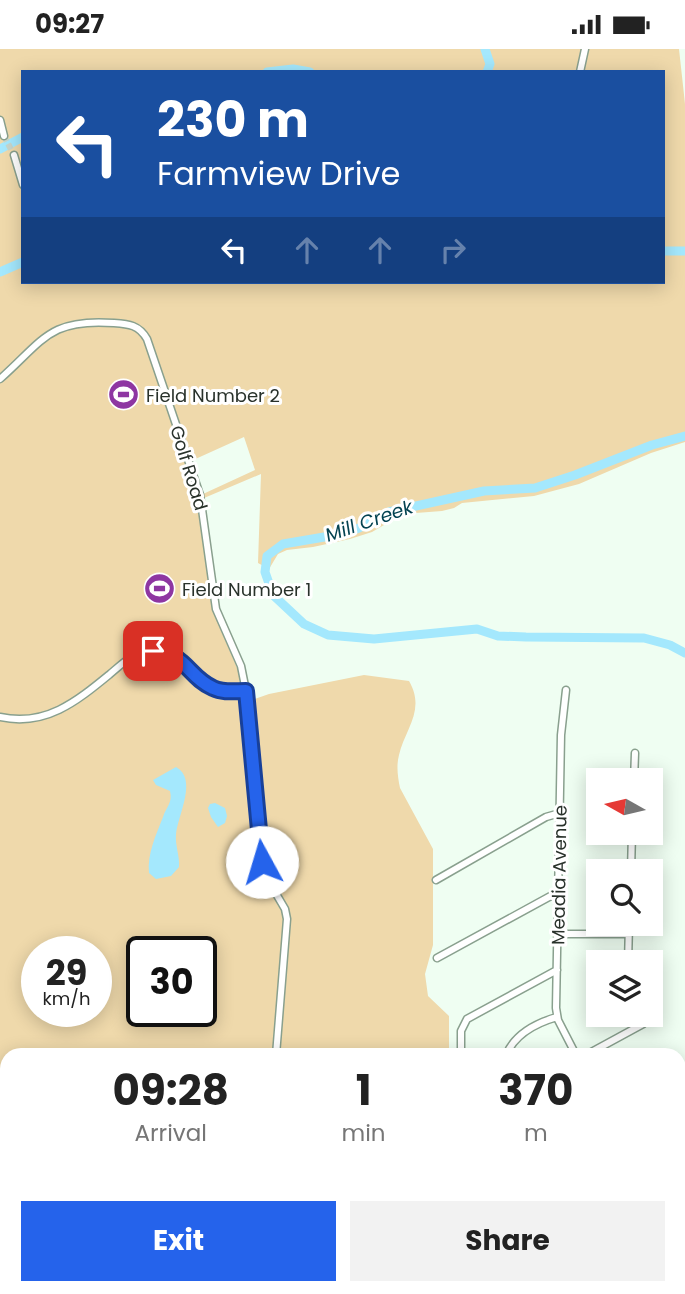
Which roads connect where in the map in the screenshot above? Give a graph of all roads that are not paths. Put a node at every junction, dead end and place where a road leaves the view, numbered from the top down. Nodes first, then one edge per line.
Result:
1 (585, 49) edge
2 (580, 70) edge
3 (0, 120) edge
4 (4, 136) dead end
5 (15, 155) tunnel mouth
6 (21, 178) edge
7 (0, 379) edge
8 (566, 690) dead end
9 (246, 691) junction
10 (0, 717) edge
11 (635, 753) dead end
12 (634, 768) edge
13 (560, 813) junction
14 (436, 880) dead end
15 (558, 892) junction
16 (558, 934) junction
17 (586, 934) edge
18 (437, 957) dead end
19 (557, 970) junction
20 (557, 1017) junction
21 (632, 1027) edge
22 (277, 1048) edge
23 (461, 1048) edge
24 (509, 1048) edge
25 (572, 1048) edge
26 (597, 1048) edge

1 - 2 street
3 - 4 street
5 - 6 street
7 - 9 street, Golf Road
8 - 13 street, Meadia Avenue
9 - 10 street
9 - 22 street, Golf Road
11 - 12 street
13 - 14 street
13 - 15 street, Meadia Avenue
15 - 16 street, Meadia Avenue
15 - 18 street
16 - 17 street
16 - 19 street, Meadia Avenue
19 - 20 street, Meadia Avenue
19 - 23 street
20 - 24 street
20 - 25 street, Meadia Avenue
21 - 26 street

